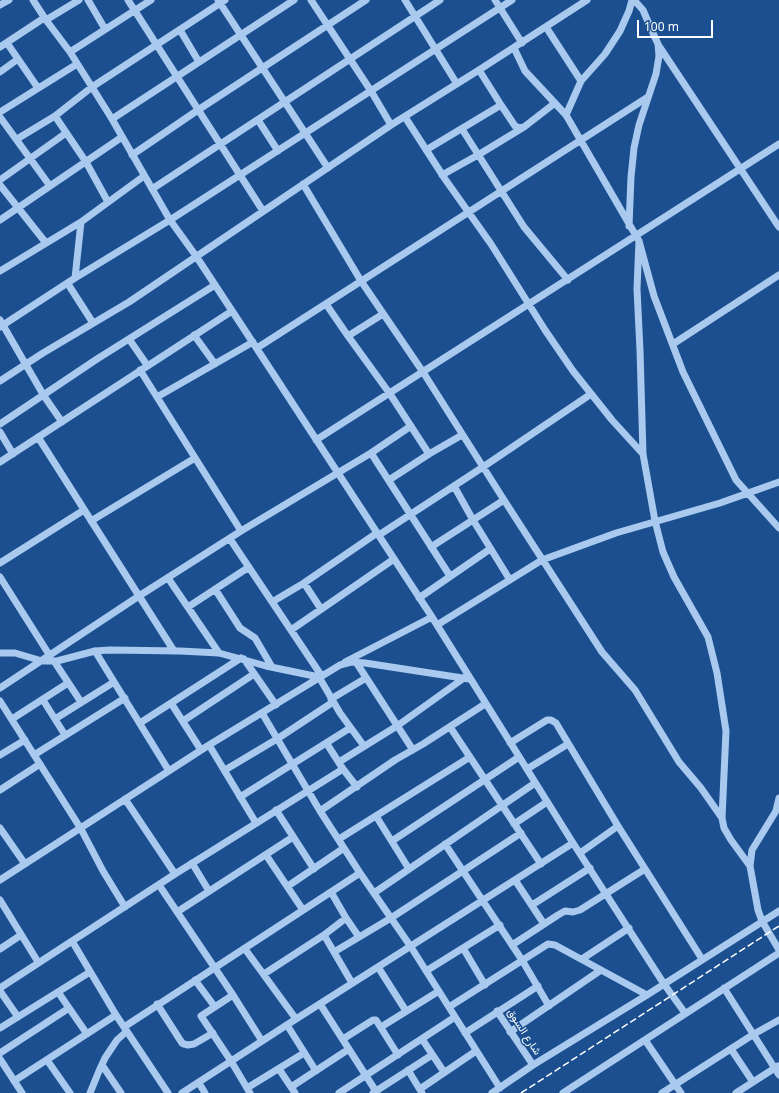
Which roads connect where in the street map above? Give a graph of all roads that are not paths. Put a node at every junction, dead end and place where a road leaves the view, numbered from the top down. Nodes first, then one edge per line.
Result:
1 (8, 0) edge
2 (33, 0) edge
3 (79, 0) edge
4 (88, 0) edge
5 (128, 0) edge
6 (151, 0) edge
7 (294, 0) edge
8 (311, 0) edge
9 (366, 0) edge
10 (405, 0) edge
11 (440, 0) edge
12 (495, 0) edge
13 (512, 0) edge
14 (587, 0) edge
15 (633, 0) edge
16 (221, 1) edge
17 (0, 5) edge
18 (500, 8) junction
19 (135, 11) junction
20 (416, 16) junction
21 (45, 19) junction
22 (327, 25) junction
23 (546, 27) junction
24 (105, 29) junction
25 (180, 30) junction
26 (241, 35) junction
27 (7, 43) junction
28 (522, 43) junction
29 (658, 44) junction
30 (156, 45) junction
31 (0, 47) edge
32 (514, 48) junction
33 (436, 49) junction
34 (70, 52) junction
35 (18, 59) junction
36 (349, 59) junction
37 (199, 62) junction
38 (76, 64) junction
39 (263, 68) junction
40 (479, 70) junction
41 (0, 72) edge
42 (176, 76) junction
43 (581, 81) junction
44 (457, 84) junction
45 (92, 87) junction
46 (38, 88) junction
47 (371, 91) junction
48 (648, 97) junction
49 (284, 102) junction
50 (555, 103) junction
51 (501, 105) junction
52 (198, 110) junction
53 (0, 112) edge
54 (566, 115) junction
55 (54, 116) junction
56 (0, 117) edge
57 (405, 117) junction
58 (112, 119) junction
59 (258, 120) junction
60 (392, 125) junction
61 (524, 128) junction
62 (462, 129) junction
63 (66, 133) junction
64 (305, 134) junction
65 (122, 137) junction
66 (17, 139) junction
67 (580, 140) junction
68 (220, 144) junction
69 (779, 144) edge
70 (426, 150) junction
71 (278, 151) junction
72 (132, 155) junction
73 (478, 155) junction
74 (31, 158) junction
75 (86, 162) junction
76 (328, 168) junction
77 (741, 169) junction
78 (241, 175) junction
79 (442, 175) junction
80 (144, 176) junction
81 (0, 180) edge
82 (0, 184) edge
83 (303, 184) junction
84 (50, 186) junction
85 (152, 189) junction
86 (501, 191) junction
87 (108, 202) junction
88 (18, 207) junction
89 (263, 211) junction
90 (469, 212) junction
91 (0, 220) edge
92 (170, 220) junction
93 (81, 222) junction
94 (630, 226) junction
95 (779, 227) edge
96 (637, 238) junction
97 (46, 243) junction
98 (196, 256) junction
99 (0, 271) edge
100 (779, 275) edge
101 (75, 278) junction
102 (568, 280) junction
103 (361, 281) junction
104 (68, 284) junction
105 (215, 285) junction
106 (326, 304) junction
107 (529, 304) junction
108 (232, 311) junction
109 (383, 314) junction
110 (93, 323) junction
111 (1, 324) edge
112 (194, 335) junction
113 (348, 336) junction
114 (129, 339) junction
115 (672, 344) junction
116 (255, 345) junction
117 (26, 364) junction
118 (215, 364) junction
119 (148, 365) junction
120 (140, 370) junction
121 (423, 372) junction
122 (0, 381) edge
123 (390, 394) junction
124 (591, 394) junction
125 (44, 396) junction
126 (157, 397) junction
127 (62, 422) junction
128 (0, 424) edge
129 (411, 426) junction
130 (0, 432) edge
131 (462, 434) junction
132 (38, 437) junction
133 (316, 440) junction
134 (372, 452) junction
135 (13, 454) junction
136 (429, 454) junction
137 (643, 454) junction
138 (195, 458) junction
139 (0, 462) edge
140 (483, 468) junction
141 (337, 472) junction
142 (389, 480) junction
143 (779, 482) edge
144 (454, 486) junction
145 (748, 492) junction
146 (504, 500) junction
147 (84, 510) junction
148 (410, 515) junction
149 (473, 520) junction
150 (91, 521) junction
151 (655, 521) junction
152 (779, 528) edge
153 (241, 532) junction
154 (378, 534) junction
155 (230, 539) junction
156 (431, 547) junction
157 (490, 549) junction
158 (394, 559) junction
159 (542, 560) junction
160 (0, 563) edge
161 (249, 567) junction
162 (450, 576) junction
163 (0, 578) edge
164 (168, 578) junction
165 (510, 580) junction
166 (304, 583) junction
167 (215, 589) junction
168 (139, 596) junction
169 (419, 598) junction
170 (272, 602) junction
171 (188, 607) junction
172 (320, 609) junction
173 (432, 617) junction
174 (437, 626) junction
175 (291, 630) junction
176 (174, 650) junction
177 (95, 651) junction
178 (0, 653) edge
179 (219, 653) junction
180 (52, 659) junction
181 (242, 659) junction
182 (42, 661) junction
183 (356, 662) junction
184 (340, 664) junction
185 (272, 667) junction
186 (254, 674) junction
187 (320, 676) junction
188 (366, 678) junction
189 (467, 678) junction
190 (114, 682) junction
191 (68, 683) junction
192 (0, 688) edge
193 (125, 698) junction
194 (43, 700) junction
195 (332, 700) junction
196 (0, 701) edge
197 (80, 702) junction
198 (171, 703) junction
199 (485, 704) junction
200 (276, 705) junction
201 (262, 713) junction
202 (12, 719) junction
203 (55, 719) junction
204 (183, 721) junction
205 (140, 723) junction
206 (397, 726) junction
207 (450, 727) junction
208 (350, 728) junction
209 (65, 735) junction
210 (278, 739) junction
211 (24, 740) junction
212 (510, 743) junction
213 (210, 744) junction
214 (327, 744) junction
215 (568, 744) junction
216 (364, 746) junction
217 (201, 750) junction
218 (412, 750) junction
219 (0, 755) edge
220 (34, 755) junction
221 (470, 757) junction
222 (519, 757) junction
223 (40, 764) junction
224 (292, 764) junction
225 (341, 766) junction
226 (527, 769) junction
227 (225, 770) junction
228 (169, 771) junction
229 (485, 780) junction
230 (535, 783) junction
231 (357, 787) junction
232 (0, 790) edge
233 (308, 791) junction
234 (240, 797) junction
235 (779, 798) edge
236 (126, 799) junction
237 (548, 802) junction
238 (502, 806) junction
239 (276, 810) junction
240 (320, 810) junction
241 (376, 816) junction
242 (722, 818) junction
243 (256, 823) junction
244 (514, 824) junction
245 (618, 826) junction
246 (0, 828) edge
247 (81, 828) junction
248 (520, 834) junction
249 (293, 837) junction
250 (339, 839) junction
251 (392, 841) junction
252 (573, 843) junction
253 (445, 844) junction
254 (344, 848) junction
255 (580, 853) junction
256 (266, 854) junction
257 (192, 863) junction
258 (25, 864) junction
259 (541, 864) junction
260 (750, 866) junction
261 (590, 868) junction
262 (314, 869) junction
263 (409, 869) junction
264 (645, 869) junction
265 (464, 871) junction
266 (360, 873) junction
267 (175, 874) junction
268 (0, 880) edge
269 (515, 880) junction
270 (159, 885) junction
271 (288, 886) junction
272 (209, 891) junction
273 (331, 892) junction
274 (374, 893) junction
275 (606, 893) junction
276 (0, 900) edge
277 (483, 900) junction
278 (532, 905) junction
279 (125, 907) junction
280 (303, 910) junction
281 (779, 910) edge
282 (3, 912) edge
283 (177, 912) junction
284 (346, 918) junction
285 (391, 918) junction
286 (762, 921) junction
287 (544, 924) junction
288 (500, 925) junction
289 (629, 928) junction
290 (21, 935) junction
291 (324, 935) junction
292 (359, 937) junction
293 (72, 941) junction
294 (512, 945) junction
295 (411, 947) junction
296 (463, 948) junction
297 (0, 949) edge
298 (245, 949) junction
299 (779, 950) edge
300 (334, 952) junction
301 (779, 953) edge
302 (582, 959) junction
303 (702, 959) junction
304 (522, 960) junction
305 (38, 962) junction
306 (378, 967) junction
307 (215, 969) junction
308 (601, 970) junction
309 (426, 971) junction
310 (90, 972) junction
311 (264, 974) junction
312 (195, 980) junction
313 (352, 983) junction
314 (664, 984) junction
315 (485, 985) junction
316 (538, 986) junction
317 (724, 988) junction
318 (0, 990) edge
319 (439, 991) junction
320 (58, 992) junction
321 (233, 995) junction
322 (647, 995) junction
323 (157, 1004) junction
324 (320, 1004) junction
325 (549, 1006) junction
326 (215, 1007) junction
327 (449, 1007) junction
328 (69, 1008) junction
329 (406, 1011) junction
330 (498, 1011) junction
331 (685, 1013) junction
332 (116, 1015) junction
333 (18, 1017) junction
334 (455, 1017) junction
335 (296, 1019) junction
336 (779, 1020) edge
337 (287, 1025) junction
338 (381, 1027) junction
339 (0, 1028) edge
340 (126, 1029) junction
341 (510, 1032) junction
342 (213, 1033) junction
343 (465, 1033) junction
344 (87, 1034) junction
345 (754, 1034) junction
346 (343, 1039) junction
347 (422, 1039) junction
348 (645, 1040) junction
349 (262, 1041) junction
350 (350, 1049) junction
351 (731, 1049) junction
352 (476, 1051) junction
353 (0, 1053) edge
354 (304, 1053) junction
355 (432, 1054) junction
356 (398, 1055) junction
357 (0, 1058) edge
358 (47, 1060) junction
359 (231, 1061) junction
360 (102, 1064) junction
361 (533, 1065) junction
362 (280, 1069) junction
363 (3, 1070) edge
364 (316, 1070) junction
365 (408, 1070) junction
366 (778, 1070) edge
367 (444, 1072) junction
368 (366, 1076) junction
369 (14, 1081) junction
370 (199, 1082) junction
371 (753, 1082) junction
372 (675, 1084) junction
373 (500, 1088) junction
374 (293, 1090) edge
375 (249, 1091) edge
376 (421, 1091) edge
377 (572, 1091) edge
378 (375, 1092) edge
379 (22, 1093) edge
380 (70, 1093) edge
381 (90, 1093) edge
382 (122, 1093) edge
383 (168, 1093) edge
384 (182, 1093) edge
385 (205, 1093) edge
386 (339, 1093) edge
387 (492, 1093) edge
388 (563, 1093) edge
389 (662, 1093) edge
390 (681, 1093) edge
391 (736, 1093) edge

1 - 17 street
2 - 21 street
3 - 21 street
4 - 24 street
5 - 19 street
6 - 19 street
7 - 26 street
8 - 22 street
9 - 22 street
10 - 20 street
11 - 20 street
12 - 18 street
13 - 18 street
14 - 23 street
15 - 29 street
15 - 43 street
16 - 25 street
16 - 26 street
18 - 28 street
18 - 33 street
19 - 24 street
19 - 30 street
20 - 33 street
20 - 36 street
21 - 27 street
21 - 34 street
22 - 36 street
22 - 39 street
23 - 28 street
23 - 43 street
24 - 34 street
25 - 30 street
25 - 37 street
26 - 37 street
26 - 39 street
27 - 31 street
27 - 35 street
28 - 32 street
29 - 48 street
29 - 77 street
30 - 42 street
30 - 45 street
32 - 40 street
32 - 50 street
33 - 44 street
33 - 47 street
34 - 38 street
35 - 41 street
35 - 46 street
36 - 47 street
36 - 49 street
37 - 42 street
38 - 45 street
38 - 46 street
39 - 49 street
39 - 52 street
40 - 44 street
40 - 51 street
42 - 52 street
42 - 58 street
43 - 54 street
44 - 57 street
45 - 55 street
45 - 58 street
46 - 53 street
47 - 60 street
47 - 64 street
48 - 67 street
48 - 94 street
49 - 59 street
49 - 64 street
50 - 54 street
50 - 61 street
51 - 61 street
51 - 62 street
52 - 68 street
52 - 72 street
54 - 67 street
55 - 63 street
55 - 66 street
56 - 66 street
57 - 60 street
57 - 70 street
58 - 65 street
59 - 68 street
59 - 71 street
60 - 76 street
61 - 73 street
62 - 70 street
62 - 73 street
63 - 74 street
63 - 75 street
64 - 71 street
64 - 76 street
65 - 72 street
65 - 75 street
66 - 74 street
67 - 86 street
67 - 94 street
68 - 78 street
68 - 85 street
69 - 77 street
70 - 79 street
71 - 78 street
72 - 80 street
73 - 79 street
73 - 86 street
74 - 81 street
74 - 84 street
75 - 84 street
75 - 87 street
76 - 83 street
77 - 95 street
77 - 96 street
78 - 89 street
78 - 92 street
79 - 90 street
80 - 85 street
80 - 87 street
82 - 88 street
83 - 89 street
83 - 103 street
84 - 88 street
85 - 92 street
86 - 90 street
86 - 102 street
87 - 93 street
88 - 91 street
88 - 97 street
89 - 98 street
90 - 103 street
90 - 107 street
92 - 98 street
92 - 101 street
93 - 97 street
93 - 101 street
94 - 96 street
96 - 102 street
96 - 115 street
96 - 137 street
97 - 99 street
98 - 105 street
98 - 110 street
100 - 115 street
101 - 104 street
102 - 107 street
103 - 106 street
103 - 109 street
104 - 110 street
104 - 111 street
105 - 108 street
105 - 114 street
106 - 113 street
106 - 116 street
107 - 121 street
107 - 124 street
108 - 112 street
108 - 116 street
109 - 113 street
109 - 121 street
110 - 117 street
111 - 117 street
112 - 118 street
112 - 119 street
113 - 123 street
114 - 119 street
114 - 125 street
115 - 145 street
116 - 118 street
116 - 133 street
117 - 122 street
117 - 125 street
118 - 126 street
119 - 120 street
120 - 126 street
120 - 127 street
121 - 123 street
121 - 131 street
123 - 129 street
123 - 133 street
124 - 137 street
124 - 140 street
125 - 127 street
125 - 128 street
126 - 138 street
127 - 132 street
129 - 134 street
129 - 136 street
130 - 135 street
131 - 136 street
131 - 140 street
132 - 135 street
132 - 147 street
133 - 141 street
134 - 141 street
134 - 142 street
135 - 139 street
136 - 142 street
137 - 151 street
138 - 150 street
138 - 153 street
140 - 144 street
140 - 146 street
141 - 153 street
141 - 154 street
142 - 148 street
143 - 145 street
144 - 148 street
144 - 149 street
145 - 151 street
145 - 152 street
146 - 149 street
146 - 159 street
147 - 150 street
147 - 160 street
148 - 154 street
148 - 156 street
149 - 156 street
149 - 157 street
150 - 168 street
151 - 159 street
151 - 242 street
153 - 155 street
154 - 158 street
154 - 166 street
155 - 161 street
155 - 164 street
156 - 162 street
157 - 162 street
157 - 165 street
158 - 169 street
158 - 172 street
159 - 165 street
159 - 242 street
161 - 167 street
161 - 170 street
162 - 169 street
163 - 180 street
164 - 168 street
164 - 171 street
165 - 174 street
166 - 170 street
166 - 172 street
167 - 171 street
167 - 185 street
168 - 176 street
168 - 180 street
169 - 173 street
170 - 175 street
171 - 179 street
172 - 175 street
173 - 174 street
173 - 184 street
174 - 189 street
175 - 187 street
176 - 177 street
176 - 179 street
177 - 180 street
177 - 190 street
178 - 182 street
179 - 181 street
180 - 182 street
180 - 191 street
181 - 185 street
181 - 186 street
181 - 198 street
182 - 192 street
183 - 184 street
183 - 188 street
183 - 189 street
184 - 187 street
185 - 187 street
186 - 200 street
186 - 204 street
187 - 195 street
187 - 200 street
188 - 195 street
188 - 206 street
189 - 199 street
189 - 206 street
190 - 193 street
190 - 197 street
191 - 194 street
191 - 197 street
193 - 205 street
193 - 209 street
194 - 202 street
194 - 203 street
195 - 208 street
195 - 210 street
196 - 202 street
197 - 203 street
198 - 204 street
198 - 205 street
199 - 207 street
199 - 212 street
200 - 201 street
201 - 210 street
201 - 213 street
202 - 211 street
203 - 209 street
204 - 217 street
205 - 228 street
206 - 216 street
206 - 218 street
207 - 218 street
207 - 221 street
208 - 214 street
208 - 216 street
209 - 220 street
210 - 224 street
210 - 227 street
211 - 219 street
211 - 220 street
212 - 215 street
212 - 222 street
213 - 217 street
213 - 227 street
214 - 224 street
214 - 225 street
215 - 226 street
215 - 245 street
216 - 225 street
217 - 228 street
218 - 231 street
220 - 223 street
221 - 229 street
221 - 241 street
222 - 226 street
222 - 229 street
223 - 232 street
223 - 247 street
224 - 233 street
224 - 234 street
225 - 231 street
225 - 233 street
226 - 230 street
227 - 234 street
228 - 236 street
229 - 238 street
229 - 251 street
230 - 237 street
230 - 238 street
231 - 240 street
233 - 239 street
233 - 240 street
234 - 243 street
235 - 260 street
236 - 247 street
236 - 267 street
237 - 244 street
237 - 252 street
238 - 244 street
238 - 253 street
239 - 243 street
239 - 249 street
240 - 250 street
241 - 250 street
241 - 251 street
242 - 260 street
243 - 257 street
244 - 248 street
245 - 255 street
245 - 264 street
246 - 258 street
247 - 258 street
247 - 279 street
248 - 259 street
248 - 265 street
249 - 256 street
249 - 262 street
250 - 254 street
251 - 263 street
252 - 255 street
252 - 259 street
253 - 263 street
253 - 265 street
254 - 262 street
254 - 266 street
255 - 261 street
256 - 271 street
256 - 272 street
257 - 267 street
257 - 272 street
258 - 268 street
259 - 269 street
260 - 286 street
261 - 275 street
261 - 278 street
262 - 271 street
263 - 274 street
264 - 275 street
264 - 303 street
265 - 277 street
265 - 285 street
266 - 273 street
266 - 274 street
267 - 270 street
269 - 277 street
269 - 278 street
270 - 279 street
270 - 283 street
271 - 280 street
272 - 283 street
273 - 280 street
273 - 284 street
274 - 285 street
275 - 287 street
275 - 289 street
276 - 282 street
277 - 288 street
277 - 295 street
278 - 287 street
279 - 293 street
280 - 298 street
281 - 286 street
282 - 290 street
283 - 307 street
284 - 291 street
284 - 292 street
285 - 292 street
285 - 295 street
286 - 299 street
286 - 303 street
287 - 294 street
288 - 294 street
288 - 296 street
289 - 302 street
289 - 314 street
290 - 297 street
290 - 305 street
291 - 300 street
291 - 311 street
292 - 300 street
293 - 305 street
293 - 310 street
294 - 304 street
295 - 306 street
295 - 309 street
296 - 309 street
296 - 315 street
298 - 307 street
298 - 311 street
300 - 313 street
301 - 317 street
302 - 304 street
302 - 308 street
303 - 314 street
304 - 315 street
304 - 316 street
305 - 318 street
306 - 313 street
306 - 329 street
307 - 312 street
307 - 321 street
308 - 322 street
308 - 325 street
309 - 319 street
310 - 320 street
310 - 332 street
311 - 335 street
312 - 323 street
312 - 326 street
313 - 324 street
314 - 322 street
314 - 331 street
315 - 327 street
316 - 325 street
316 - 330 street
317 - 331 street
317 - 345 street
318 - 333 street
319 - 327 street
319 - 329 street
320 - 328 street
320 - 333 street
321 - 326 street
321 - 349 street
322 - 361 street
323 - 340 street
323 - 342 street
324 - 335 street
324 - 346 street
325 - 341 street
326 - 342 street
327 - 334 street
328 - 344 street
328 - 353 street
329 - 338 street
330 - 341 street, شارع السوق
330 - 343 street
331 - 348 street
332 - 340 street
332 - 344 street
333 - 339 street
334 - 343 street
334 - 347 street
335 - 337 street
336 - 345 street
337 - 349 street
337 - 354 street
338 - 346 street
338 - 356 street
340 - 360 street
340 - 383 street
341 - 361 street, شارع السوق
342 - 359 street
343 - 352 street
344 - 358 street
345 - 351 street
345 - 366 street
346 - 350 street
347 - 355 street
347 - 356 street
348 - 372 street
348 - 377 street
349 - 359 street
350 - 364 street
350 - 368 street
351 - 371 street
351 - 372 street
352 - 367 street
352 - 373 street
354 - 362 street
354 - 364 street
355 - 365 street
355 - 367 street
356 - 368 street
357 - 363 street
358 - 369 street
358 - 380 street
359 - 370 street
359 - 375 street
360 - 381 street
360 - 382 street
361 - 373 street
362 - 374 street
362 - 375 street
363 - 369 street
364 - 374 street
365 - 376 street
365 - 378 street
366 - 371 street
367 - 376 street
368 - 378 street
368 - 386 street
369 - 379 street
370 - 384 street
370 - 385 street
371 - 391 street
372 - 389 street
372 - 390 street
373 - 387 street
377 - 388 street

